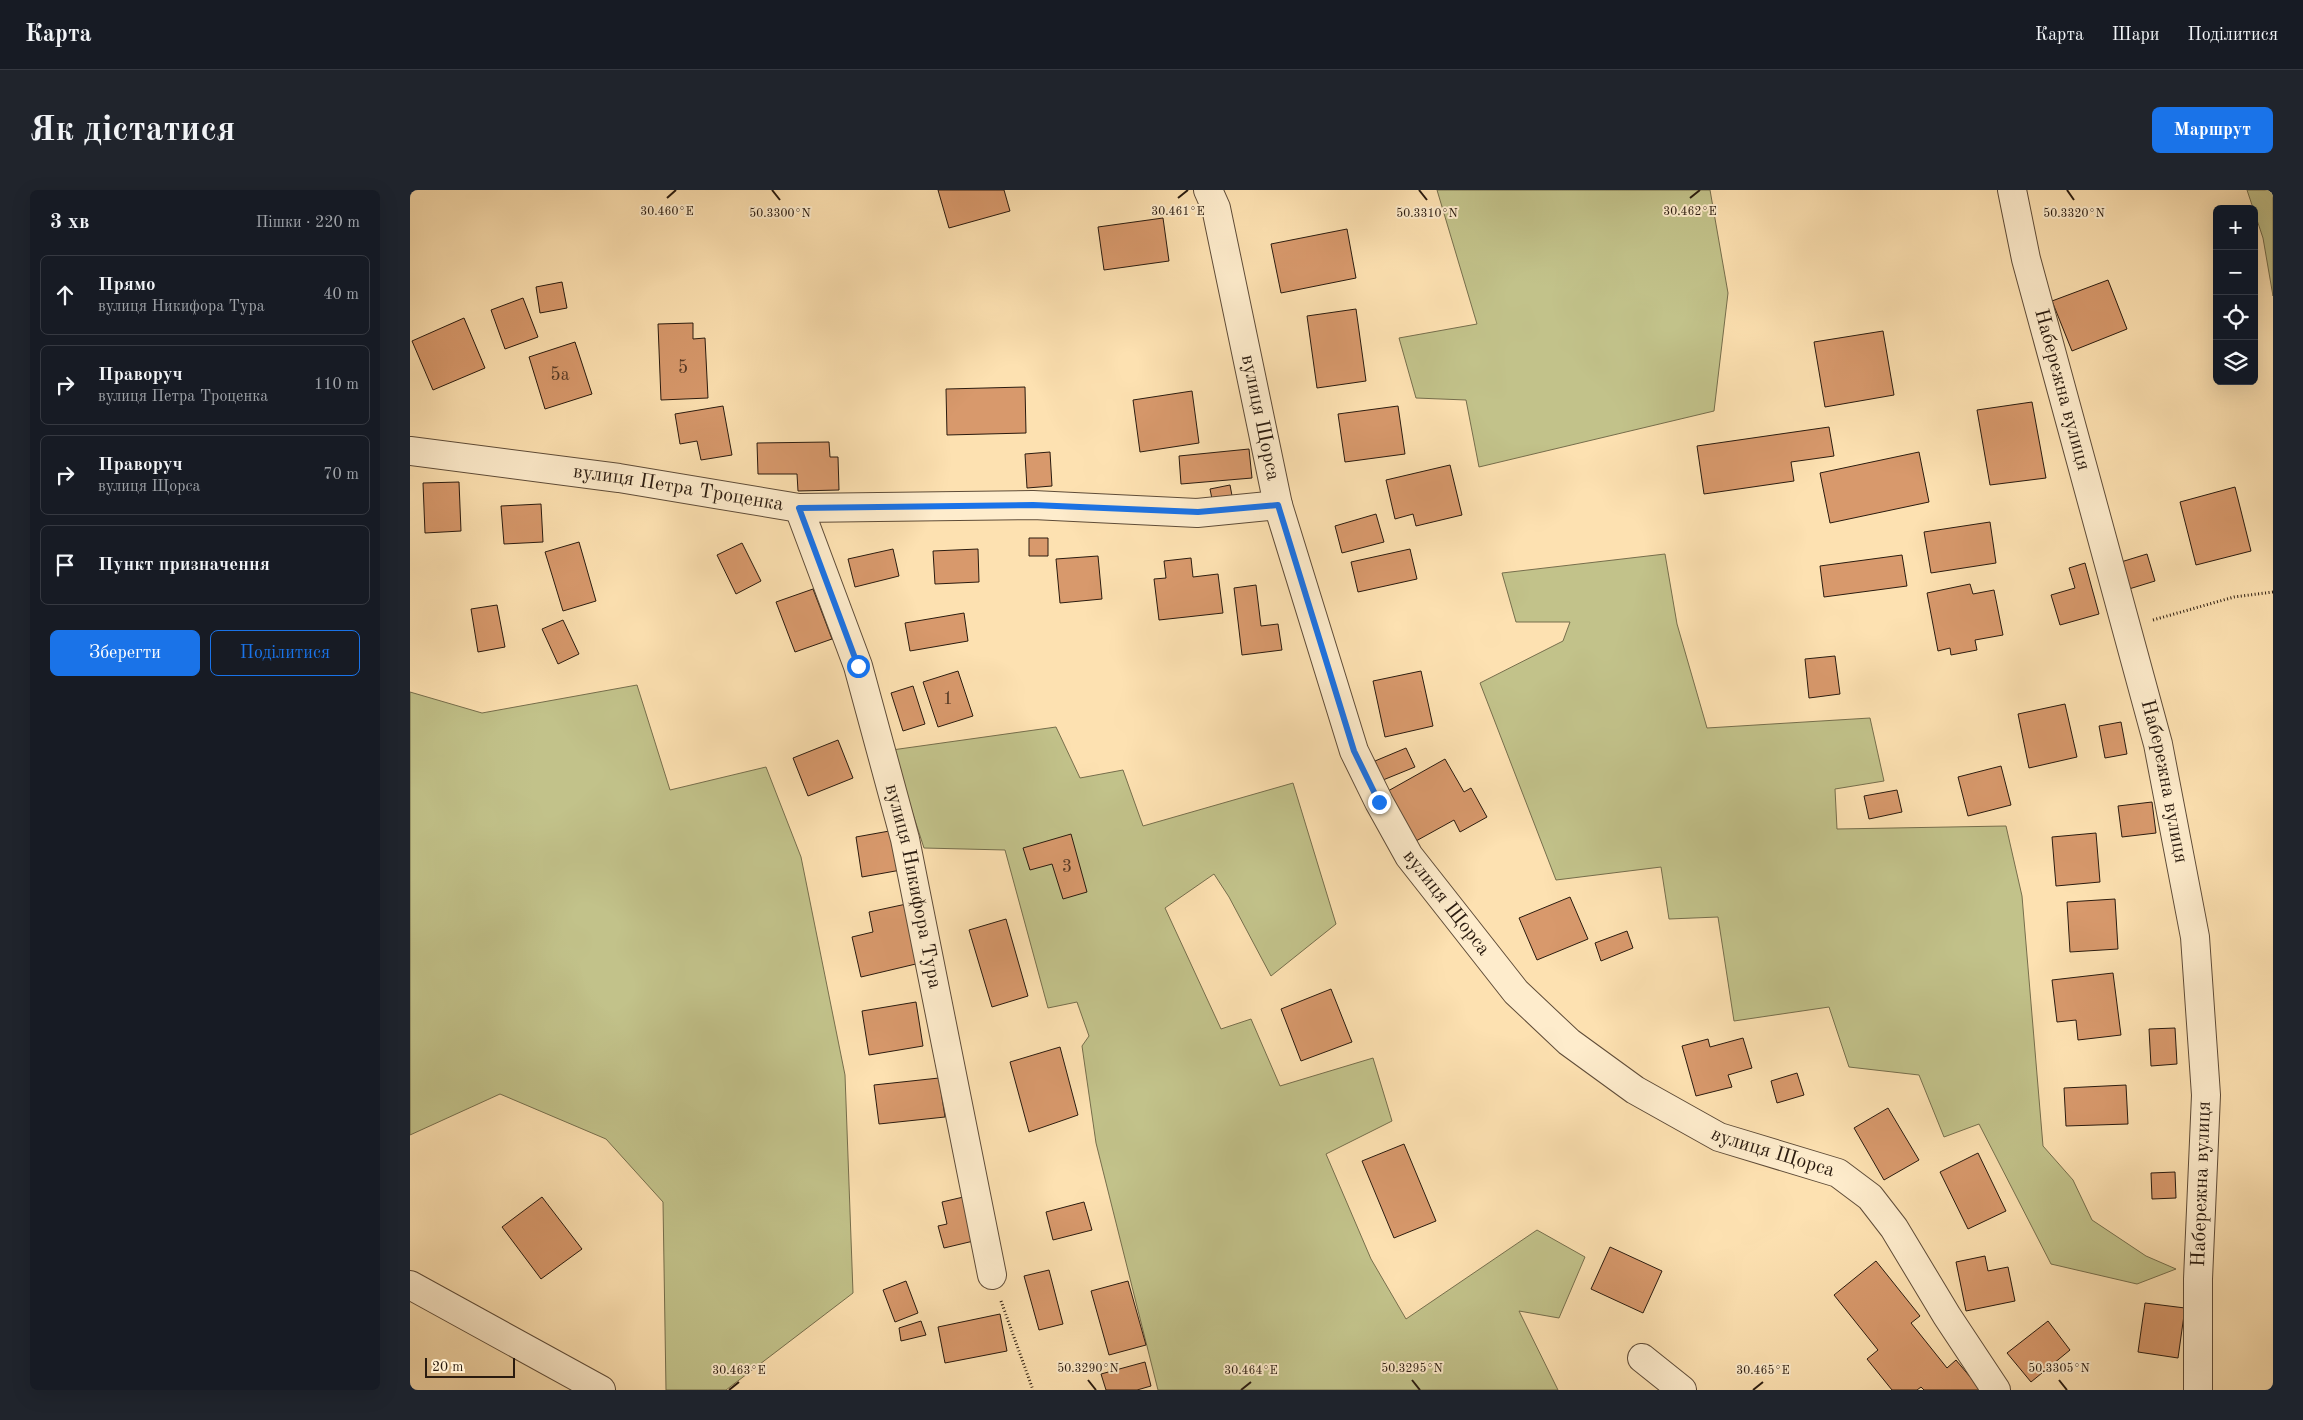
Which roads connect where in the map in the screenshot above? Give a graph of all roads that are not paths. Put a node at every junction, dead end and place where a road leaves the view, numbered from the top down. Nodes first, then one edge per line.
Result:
1 (1208, 190) edge
2 (2012, 190) edge
3 (410, 451) edge
4 (1278, 505) junction
5 (799, 508) junction
6 (992, 1274) road end
7 (410, 1285) edge
8 (1642, 1358) dead end
9 (601, 1390) edge
10 (1682, 1390) edge
11 (1996, 1390) edge
12 (2198, 1390) edge

1 - 4 street, вулиця Щорса
2 - 12 street, Набережна вулиця
3 - 5 street, вулиця Петра Троценка
4 - 5 street, вулиця Петра Троценка
4 - 11 street, вулиця Щорса
5 - 6 street, вулиця Никифора Тура
7 - 9 street
8 - 10 street

